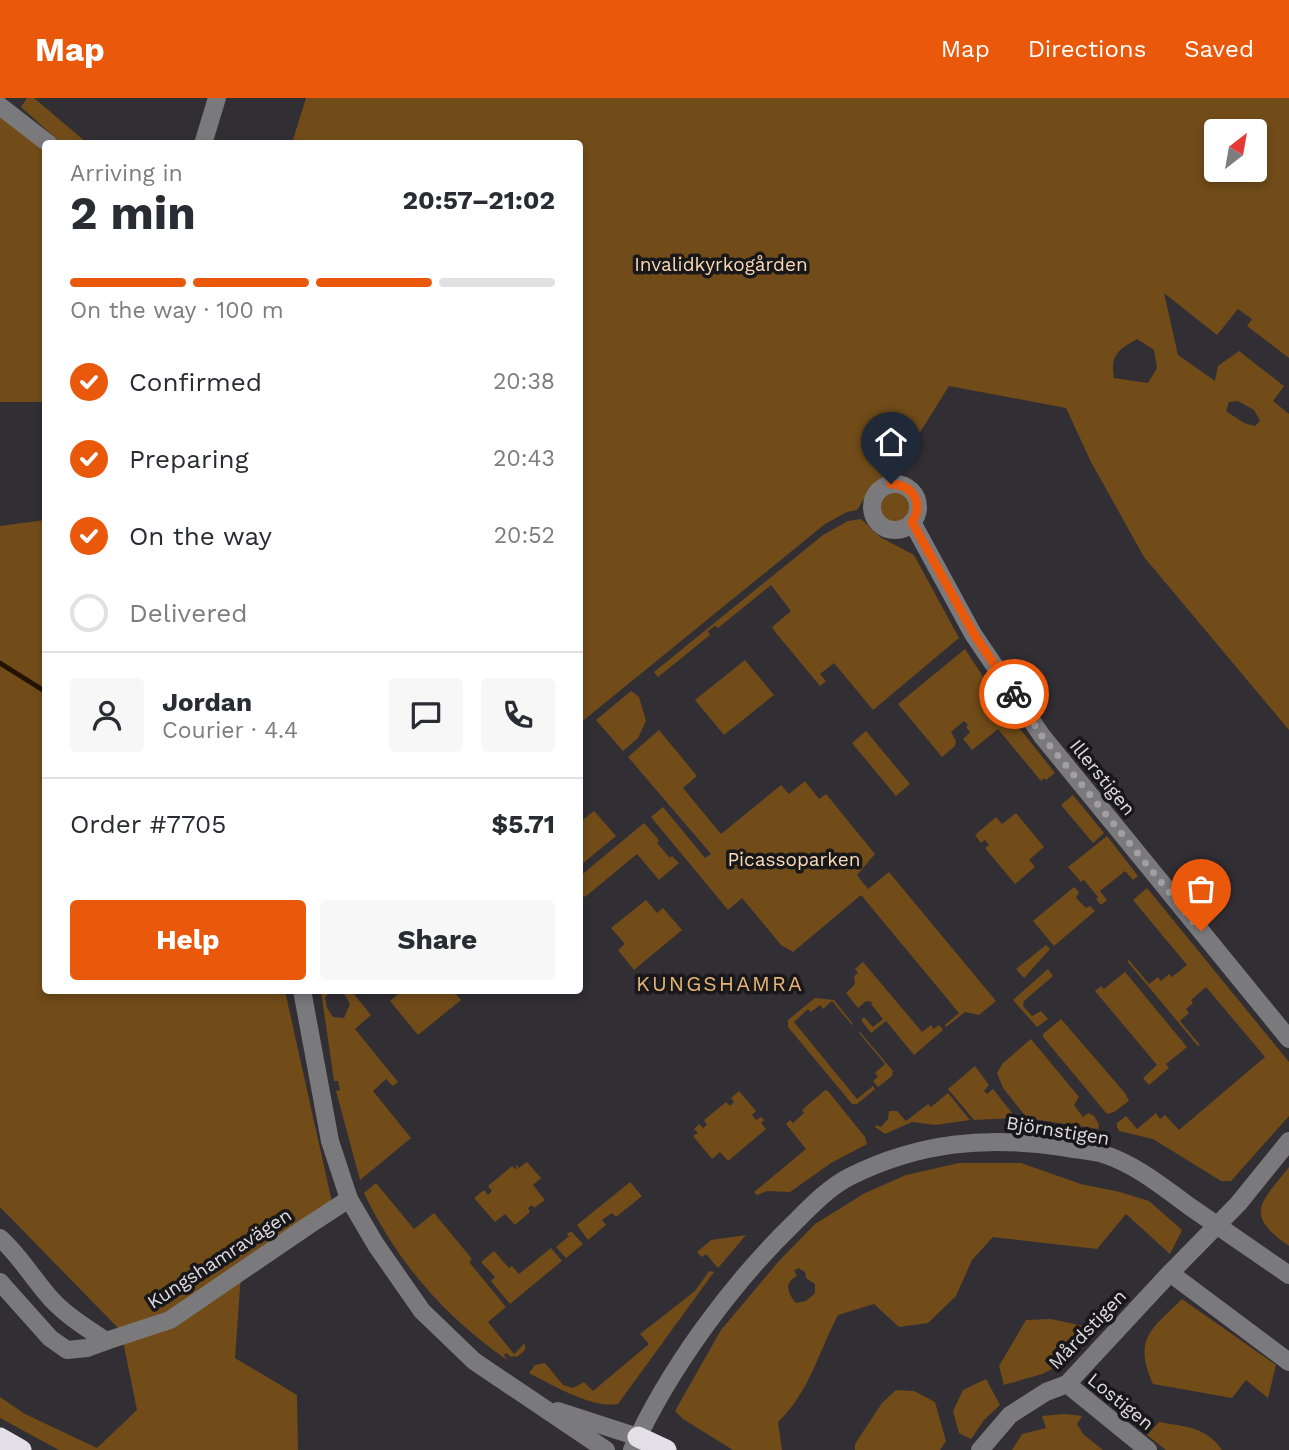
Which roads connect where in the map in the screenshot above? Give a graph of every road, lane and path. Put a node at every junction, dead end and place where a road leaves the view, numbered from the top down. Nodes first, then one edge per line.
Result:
1 (217, 98) edge
2 (0, 106) edge
3 (44, 140) edge
4 (204, 140) edge
5 (912, 522) dead end
6 (303, 994) edge
7 (1289, 1039) edge
8 (1289, 1141) edge
9 (349, 1199) junction
10 (1217, 1226) junction
11 (0, 1238) edge
12 (1170, 1273) junction
13 (1289, 1275) edge
14 (0, 1282) edge
15 (106, 1341) junction
16 (1289, 1362) edge
17 (1067, 1384) junction
18 (538, 1403) junction
19 (0, 1438) edge
20 (635, 1443) edge
21 (21, 1450) edge
22 (606, 1450) edge
23 (666, 1450) edge
24 (980, 1450) edge
25 (1148, 1450) edge

1 - 4 street
2 - 3 street
5 - 7 street, Illerstigen
6 - 9 street
8 - 10 street, Mårdstigen
9 - 15 street, Kungshamravägen
9 - 18 street
10 - 12 street, Mårdstigen
10 - 13 street, Björnstigen
10 - 20 street, Björnstigen
11 - 15 street
12 - 16 street
12 - 17 street, Mårdstigen
14 - 15 street, Kungshamravägen
17 - 24 street, Mårdstigen
17 - 25 street, Lostigen
18 - 20 street
18 - 22 street
19 - 21 highway
20 - 23 highway

